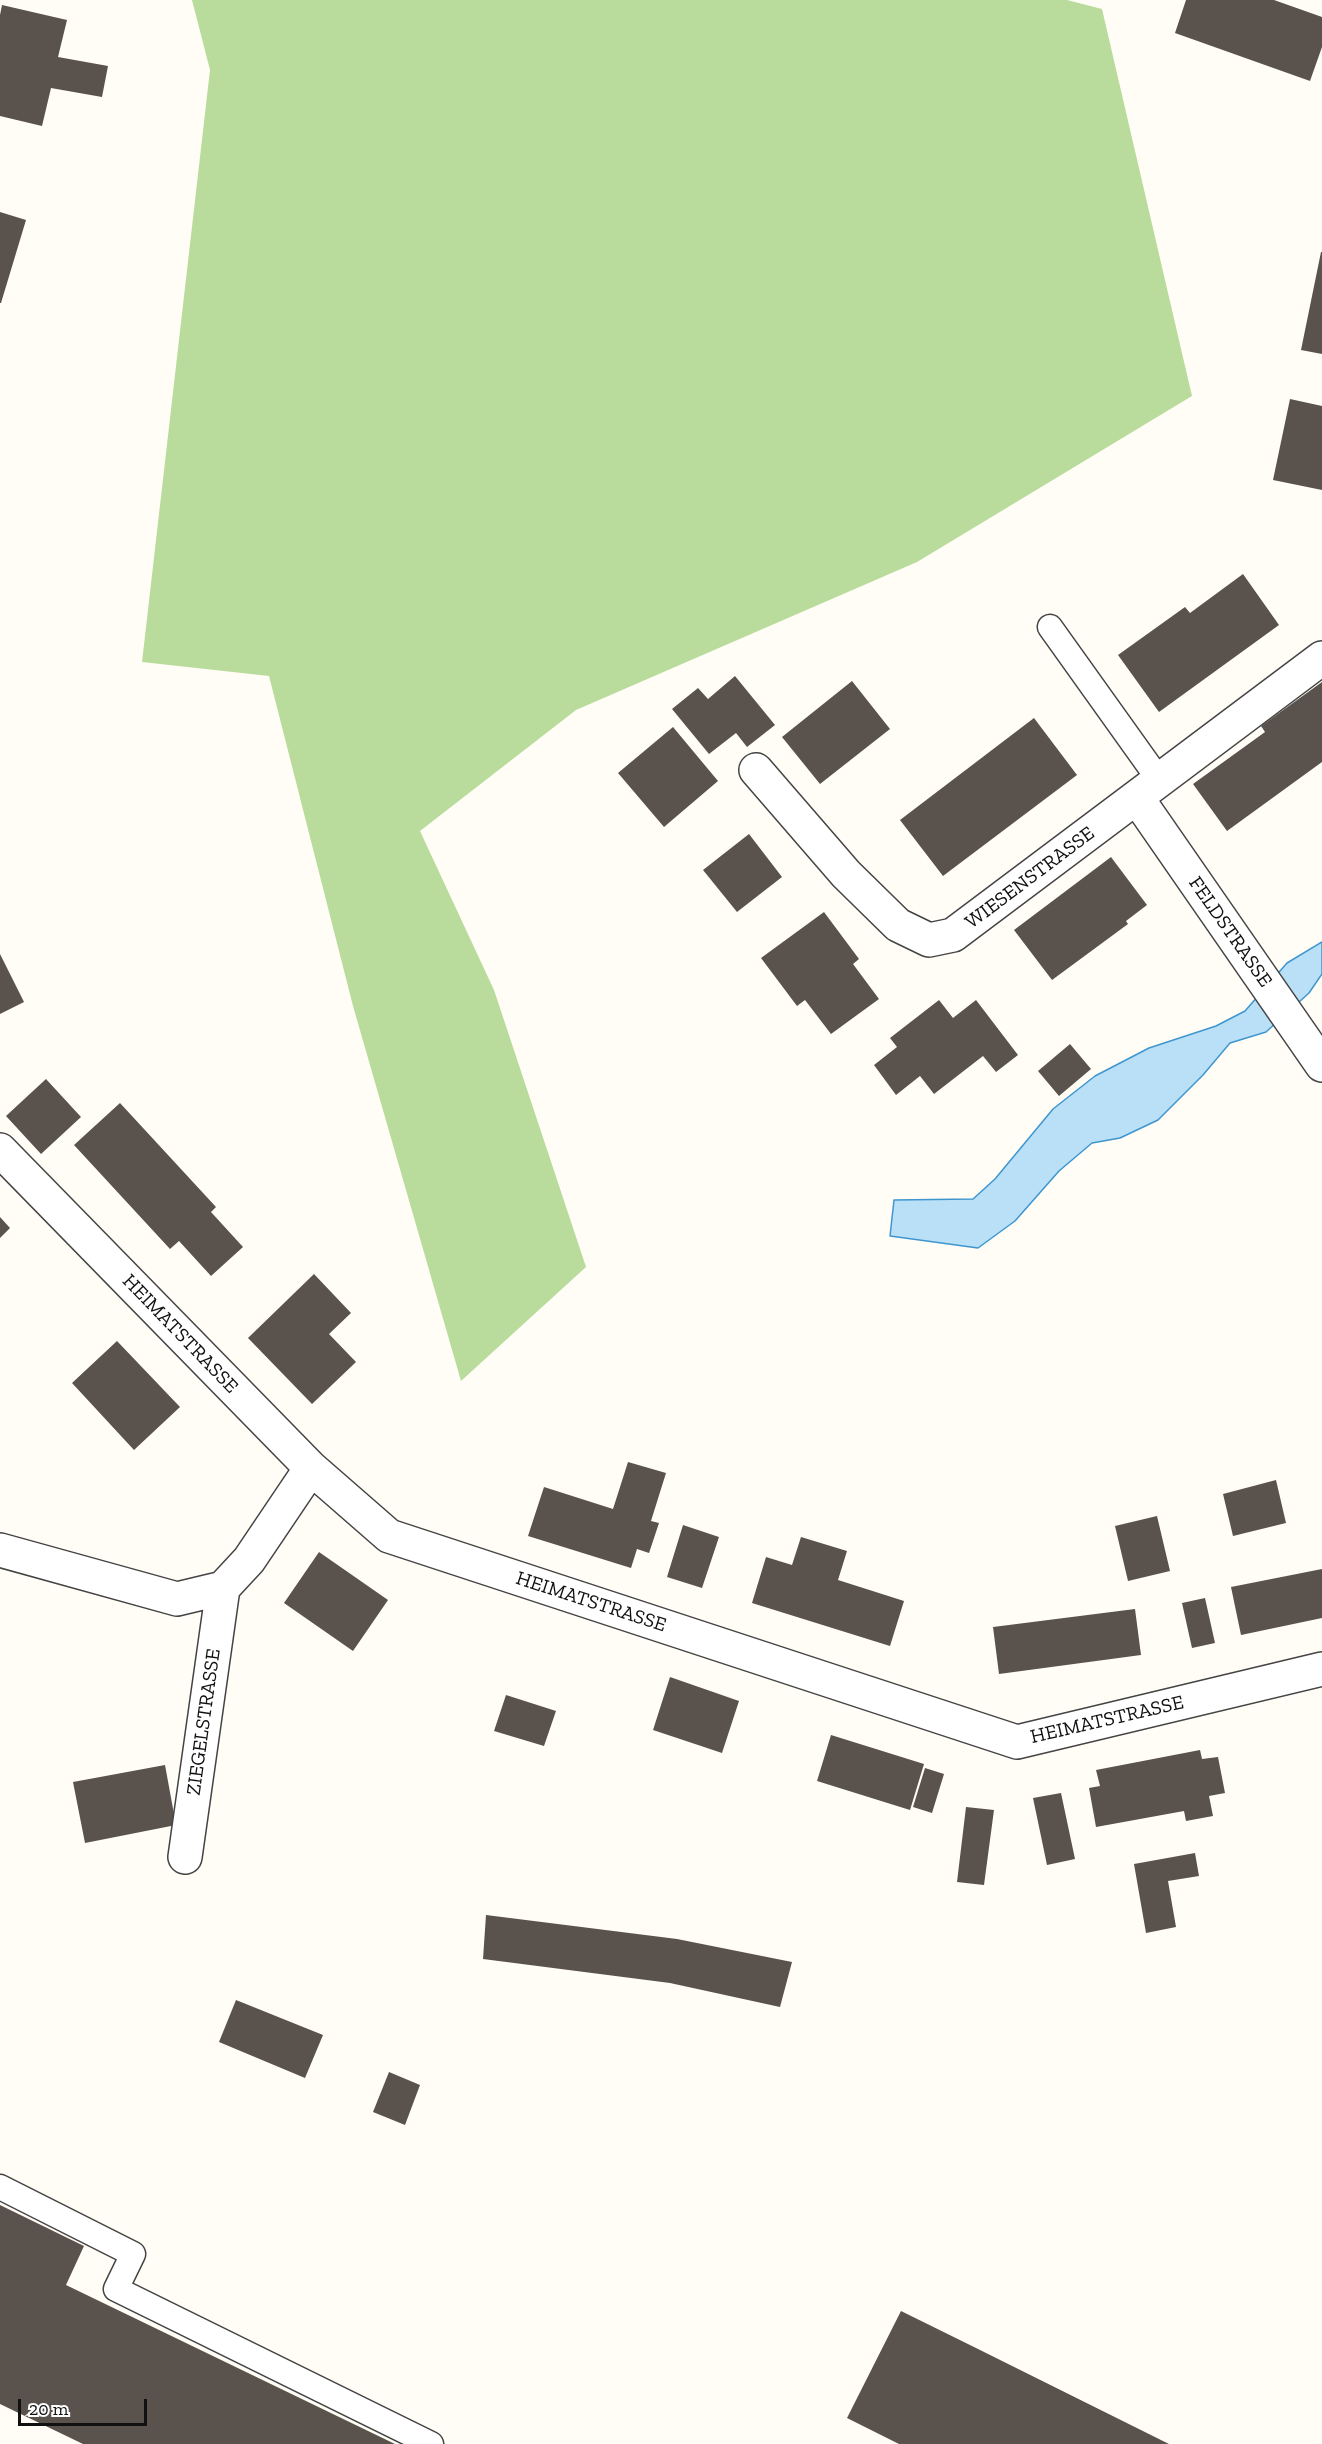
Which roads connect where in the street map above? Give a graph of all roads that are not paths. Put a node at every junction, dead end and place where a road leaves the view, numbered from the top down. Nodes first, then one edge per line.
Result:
1 (1050, 627) dead end
2 (1322, 658) edge
3 (756, 770) dead end
4 (1148, 790) junction
5 (1322, 1065) edge
6 (0, 1150) edge
7 (311, 1468) junction
8 (0, 1550) edge
9 (223, 1588) junction
10 (1322, 1669) edge
11 (185, 1857) dead end
12 (0, 2187) edge
13 (431, 2444) edge

1 - 4 lane
2 - 4 street, WIESENSTRASSE
3 - 4 street, WIESENSTRASSE
4 - 5 street, FELDSTRASSE
6 - 7 street, HEIMATSTRASSE
7 - 9 street
7 - 10 street, HEIMATSTRASSE
8 - 9 street
9 - 11 street, ZIEGELSTRASSE
12 - 13 lane

